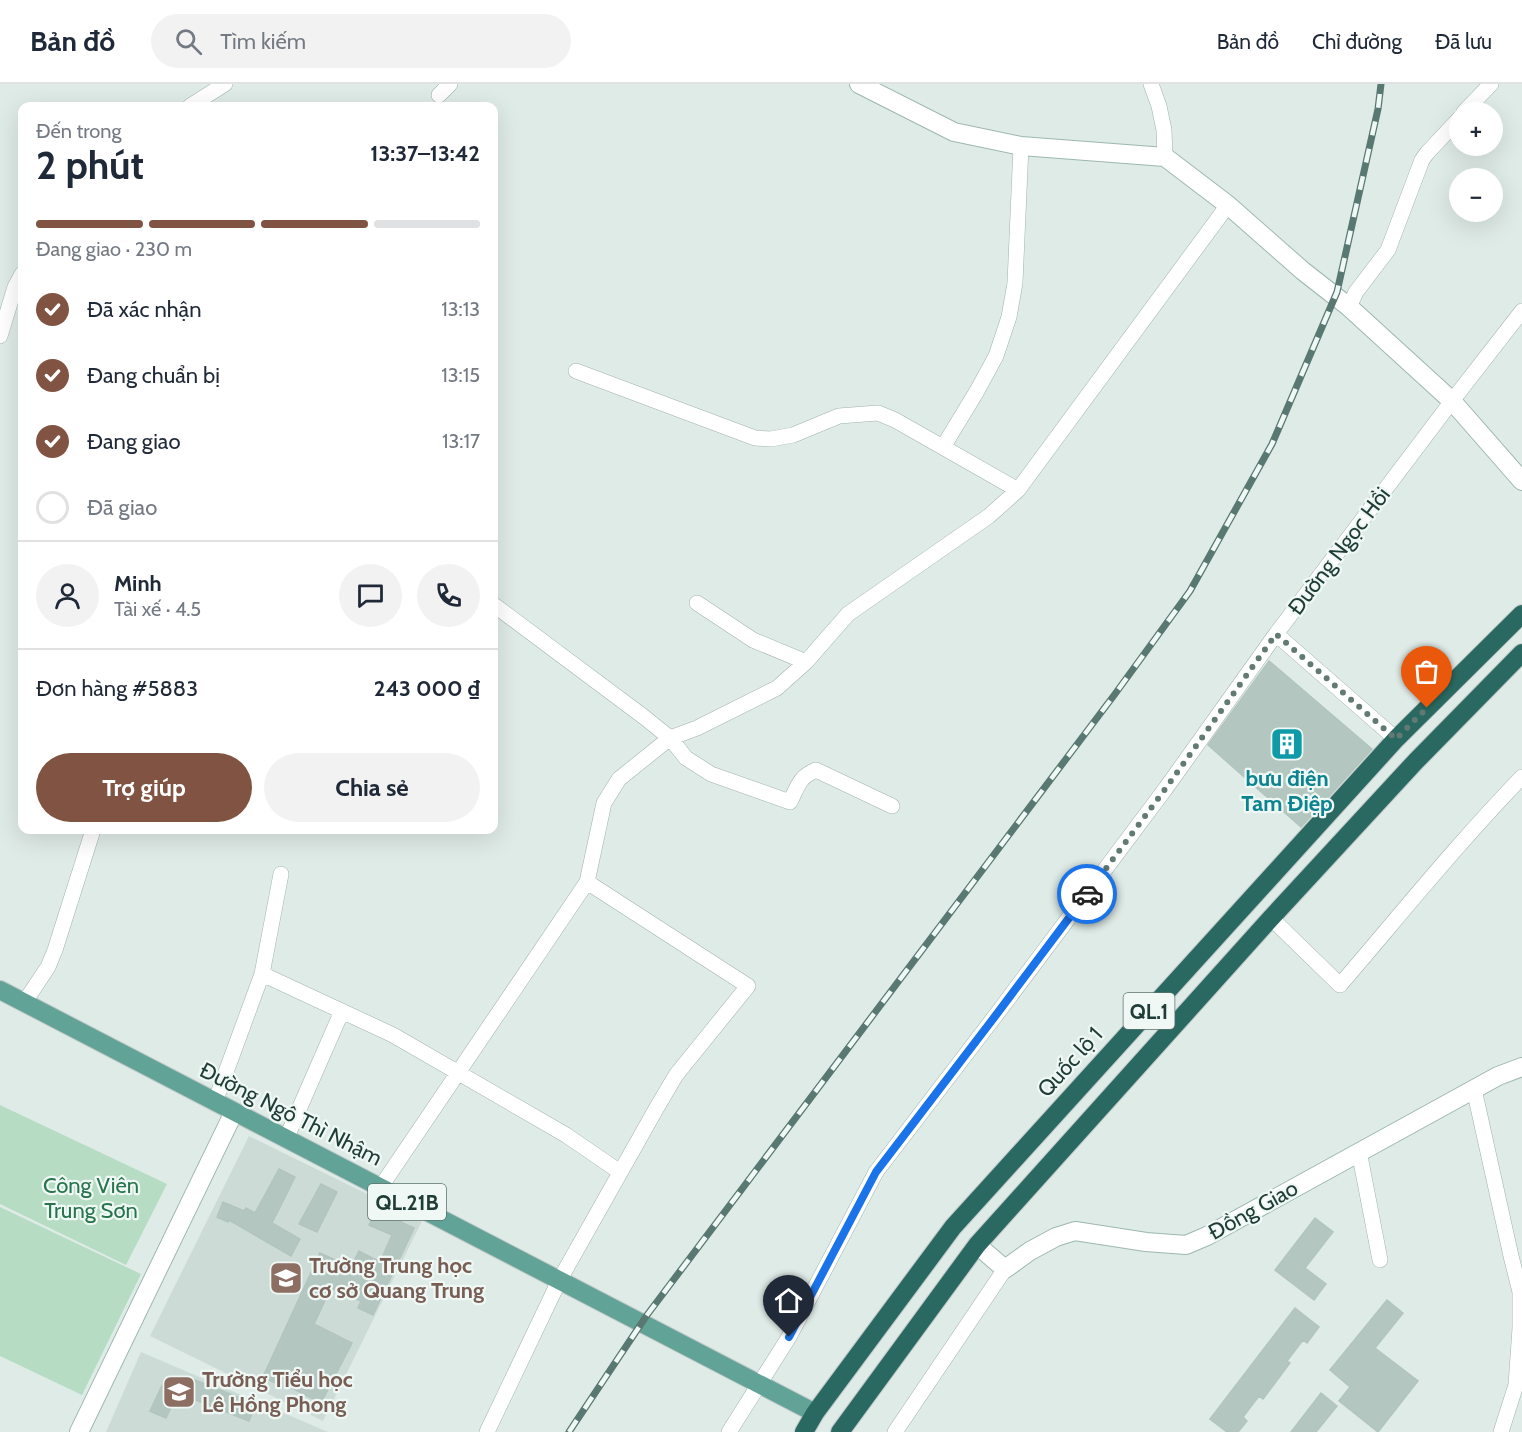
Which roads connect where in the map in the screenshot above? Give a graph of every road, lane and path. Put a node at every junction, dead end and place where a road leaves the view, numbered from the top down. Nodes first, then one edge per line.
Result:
1 (859, 84) edge
2 (1151, 84) edge
3 (1491, 84) edge
4 (221, 85) edge
5 (196, 102) edge
6 (1474, 102) edge
7 (1449, 130) edge
8 (1021, 146) junction
9 (1166, 157) junction
10 (1228, 205) junction
11 (18, 281) edge
12 (1349, 307) junction
13 (1522, 311) edge
14 (0, 336) edge
15 (576, 371) dead end
16 (1452, 400) junction
17 (943, 447) junction
18 (1522, 481) edge
19 (1018, 490) junction
20 (697, 603) dead end
21 (498, 608) edge
22 (1522, 614) edge
23 (1276, 634) junction
24 (1522, 653) edge
25 (806, 662) junction
26 (670, 738) junction
27 (1396, 739) junction
28 (1522, 777) edge
29 (892, 806) dead end
30 (92, 834) edge
31 (281, 874) dead end
32 (587, 882) junction
33 (1271, 918) junction
34 (262, 974) junction
35 (0, 990) edge
36 (24, 1003) junction
37 (342, 1011) junction
38 (1522, 1067) edge
39 (458, 1073) junction
40 (1474, 1089) junction
41 (215, 1102) junction
42 (234, 1112) junction
43 (286, 1139) junction
44 (1359, 1151) junction
45 (620, 1172) junction
46 (380, 1188) junction
47 (977, 1245) junction
48 (1380, 1260) dead end
49 (1005, 1269) junction
50 (559, 1281) junction
51 (1521, 1291) edge
52 (759, 1383) junction
53 (815, 1413) junction
54 (841, 1430) edge
55 (79, 1432) edge
56 (487, 1432) edge
57 (729, 1432) edge
58 (804, 1432) edge
59 (895, 1432) edge
60 (1501, 1432) edge

1 - 8 street
2 - 9 street
3 - 6 street
4 - 5 street
7 - 12 street
8 - 9 street
8 - 17 street
9 - 10 street
10 - 12 street
10 - 19 street
11 - 14 street
12 - 16 street
13 - 16 street, Đường Ngọc Hồi
15 - 17 street
16 - 18 street
16 - 23 street, Đường Ngọc Hồi
17 - 19 street
19 - 25 street
20 - 25 street
21 - 26 street
22 - 27 highway, Quốc lộ 1 / QL.1
23 - 27 street
23 - 52 street, Đường Ngọc Hồi
24 - 33 highway, QL.1
25 - 26 street
26 - 29 street
26 - 32 street
27 - 53 highway, Quốc lộ 1 / QL.1
28 - 33 street
30 - 36 street
31 - 34 street
32 - 39 street
32 - 45 street
33 - 47 highway, QL.1
34 - 37 street
34 - 41 street
35 - 36 main road, Đường Ngô Thì Nhậm / QL.21B
36 - 41 main road, Đường Ngô Thì Nhậm / QL.21B
37 - 39 street
37 - 43 street
38 - 40 street, Đồng Giao
39 - 45 street
39 - 46 street
40 - 44 street, Đồng Giao
40 - 51 street
41 - 42 main road, Đường Ngô Thì Nhậm / QL.21B
42 - 43 main road, Đường Ngô Thì Nhậm / QL.21B
42 - 55 street
43 - 46 main road, Đường Ngô Thì Nhậm / QL.21B
44 - 48 street
44 - 49 street, Đồng Giao
45 - 50 street
46 - 50 main road, Đường Ngô Thì Nhậm / QL.21B
47 - 49 street
47 - 54 highway, QL.1
49 - 59 street
50 - 52 main road, Đường Ngô Thì Nhậm / QL.21B
50 - 56 street
51 - 60 street
52 - 53 main road, Đường Ngô Thì Nhậm / QL.21B
52 - 57 street, Đường Ngọc Hồi
53 - 54 highway
53 - 58 highway, Quốc lộ 1 / QL.1

